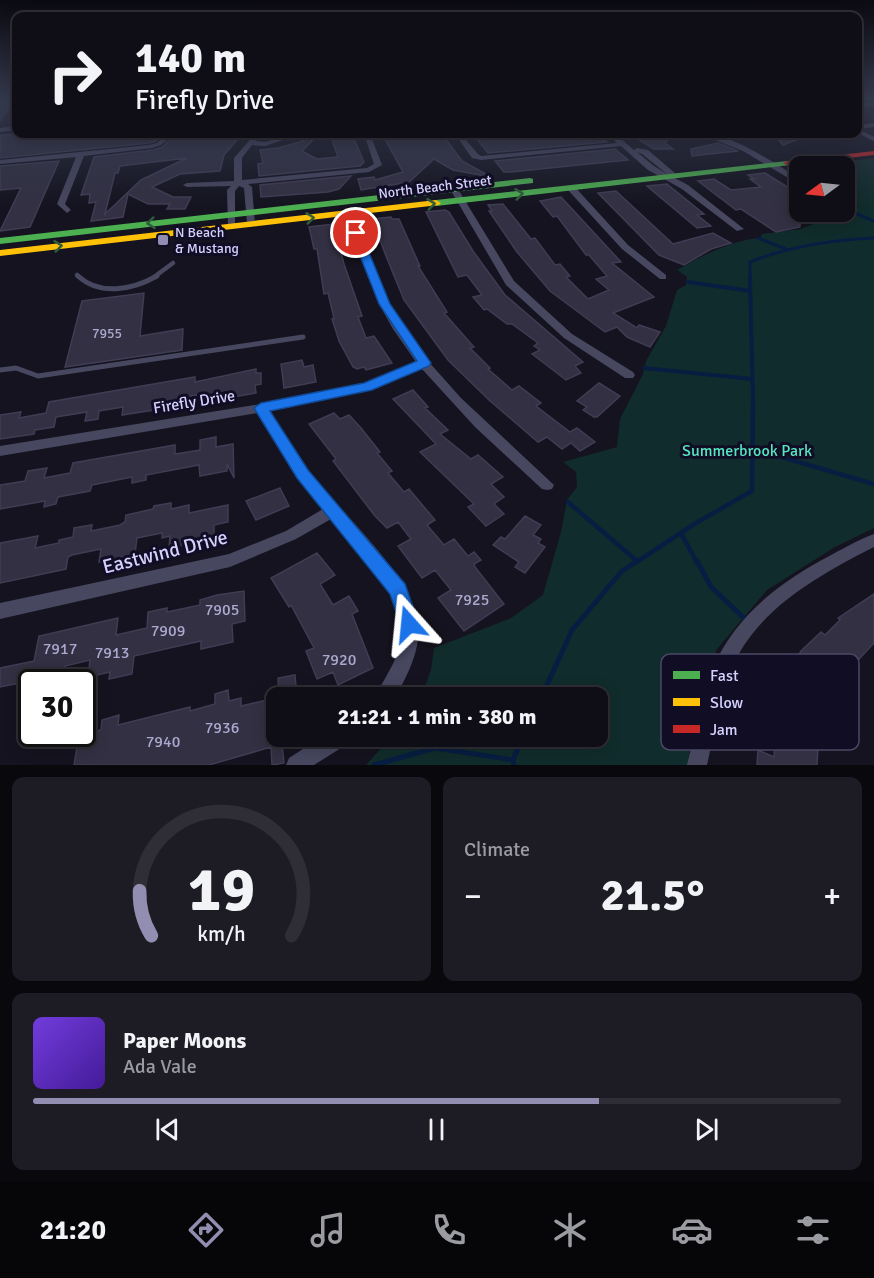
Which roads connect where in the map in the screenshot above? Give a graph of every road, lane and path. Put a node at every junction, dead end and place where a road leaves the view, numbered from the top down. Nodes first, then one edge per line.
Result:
1 (166, 138) edge
2 (255, 138) edge
3 (368, 138) edge
4 (461, 138) edge
5 (617, 138) edge
6 (715, 138) edge
7 (871, 141) edge
8 (628, 146) junction
9 (81, 154) junction
10 (756, 156) junction
11 (0, 162) edge
12 (770, 165) junction
13 (663, 172) junction
14 (789, 176) edge
15 (238, 183) junction
16 (187, 185) dead end
17 (571, 188) junction
18 (457, 195) junction
19 (67, 210) dead end
20 (349, 213) junction
21 (251, 218) junction
22 (231, 221) junction
23 (740, 229) dead end
24 (0, 241) edge
25 (0, 253) edge
26 (173, 263) dead end
27 (77, 275) dead end
28 (663, 277) dead end
29 (303, 337) dead end
30 (425, 363) junction
31 (0, 370) edge
32 (628, 375) dead end
33 (261, 408) junction
34 (0, 451) edge
35 (547, 485) dead end
36 (332, 511) junction
37 (874, 540) edge
38 (0, 611) edge
39 (730, 654) edge
40 (391, 687) edge
41 (325, 747) edge
42 (702, 750) edge
43 (296, 765) edge
44 (698, 765) edge

1 - 9 street
2 - 15 street
3 - 15 street
4 - 8 street
5 - 8 street
6 - 10 street
7 - 10 main road, North Beach Street
7 - 12 main road, North Beach Street
8 - 13 street
8 - 13 street
9 - 11 street
9 - 19 street
10 - 12 street
10 - 13 main road, North Beach Street
12 - 13 main road, North Beach Street
12 - 14 street
13 - 17 main road, North Beach Street
13 - 18 main road, North Beach Street
13 - 23 street
15 - 16 street
15 - 21 street
15 - 22 street
18 -> 17 main road, North Beach Street
17 - 28 street
20 -> 18 main road, North Beach Street
18 - 21 main road, North Beach Street
18 - 32 street
21 -> 20 main road, North Beach Street
20 - 30 street
21 - 22 main road, North Beach Street
22 -> 24 main road, North Beach Street
25 -> 22 main road, North Beach Street
26 - 27 lane
29 - 31 lane
30 - 33 street, Firefly Drive
30 - 35 street
33 - 34 street, Firefly Drive
33 - 36 street
36 - 38 street, Eastwind Drive
36 - 40 street
37 - 39 street
41 - 43 street
42 - 44 street

